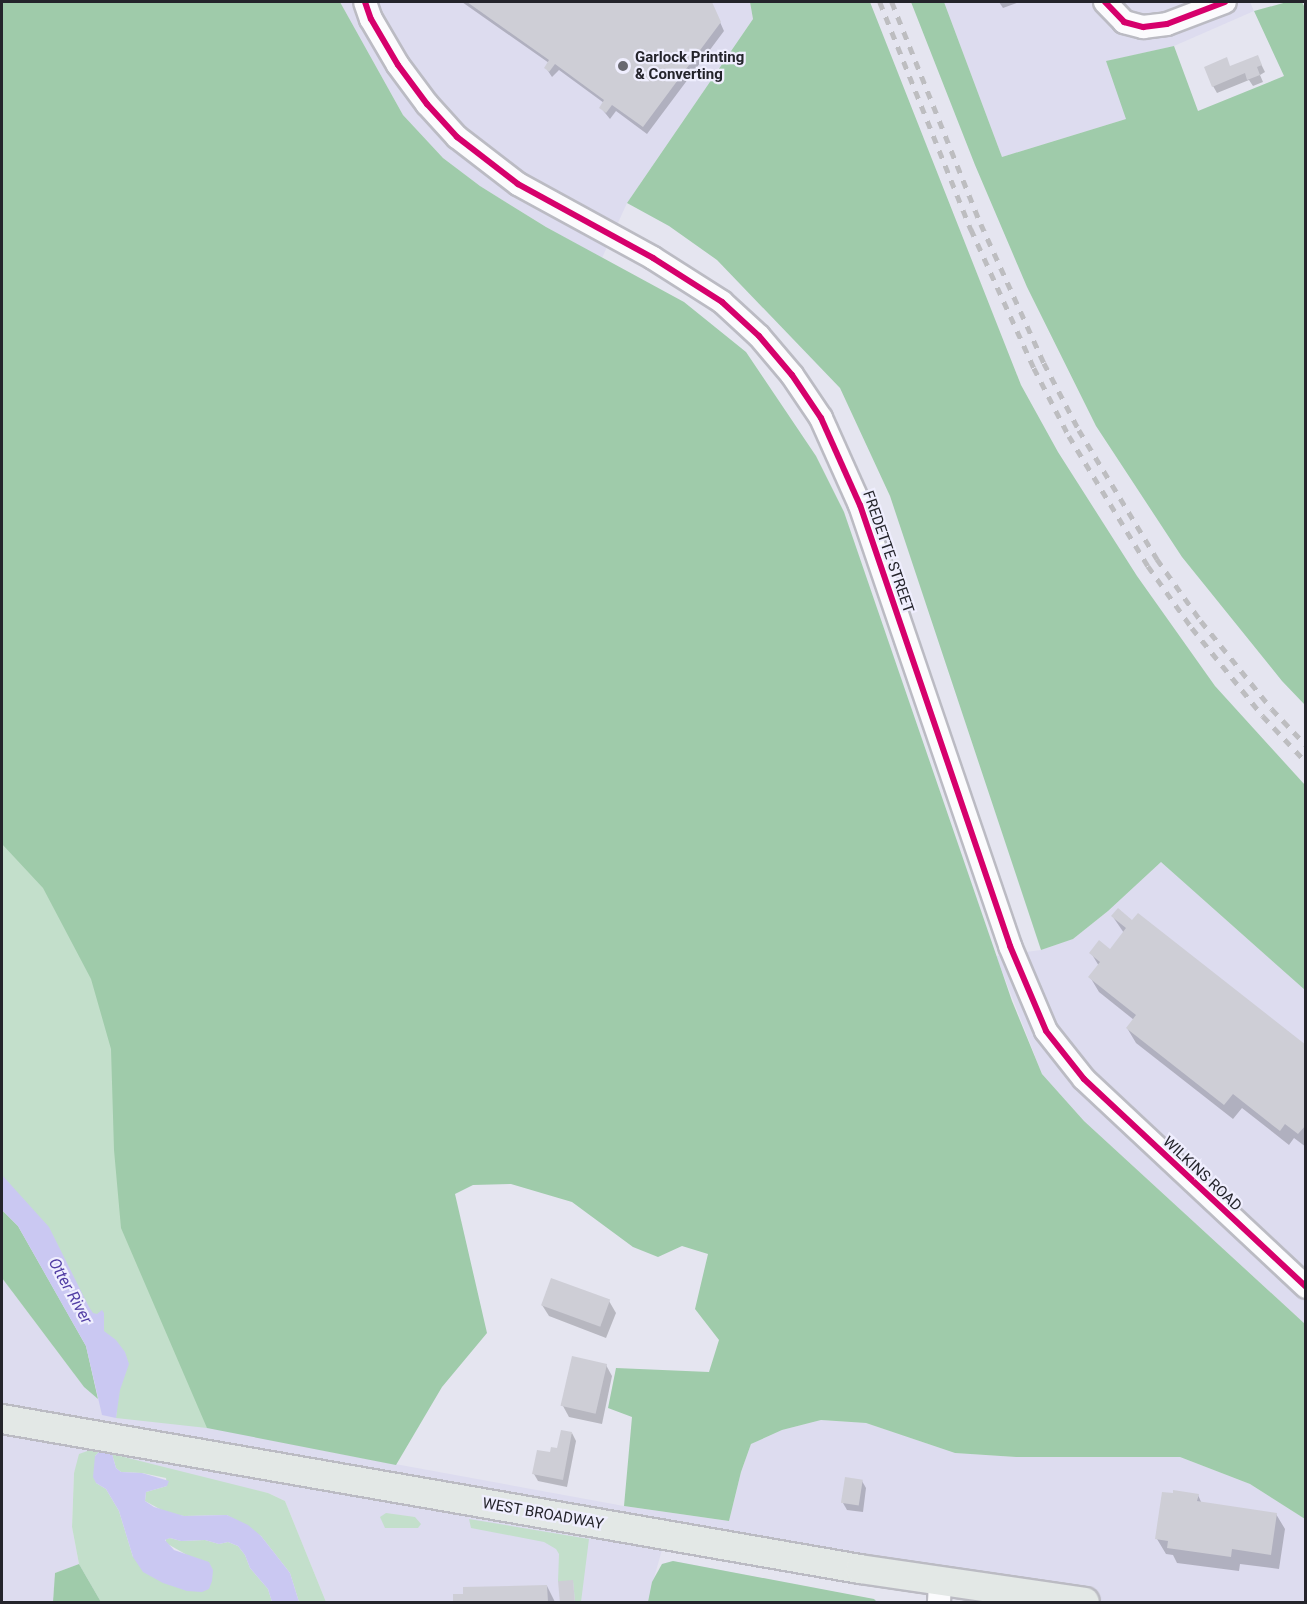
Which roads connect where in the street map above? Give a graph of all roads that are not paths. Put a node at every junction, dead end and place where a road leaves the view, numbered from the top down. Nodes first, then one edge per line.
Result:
1 (364, 2) edge
2 (1105, 2) edge
3 (1226, 2) edge
4 (1083, 1077) joint
5 (1305, 1287) edge
6 (2, 1419) edge
7 (940, 1592) edge
8 (1085, 1602) edge

1 - 4 street, FREDETTE STREET
2 - 3 street
4 - 5 street, WILKINS ROAD
6 - 7 main road, WEST BROADWAY
7 - 8 main road, WEST BROADWAY

